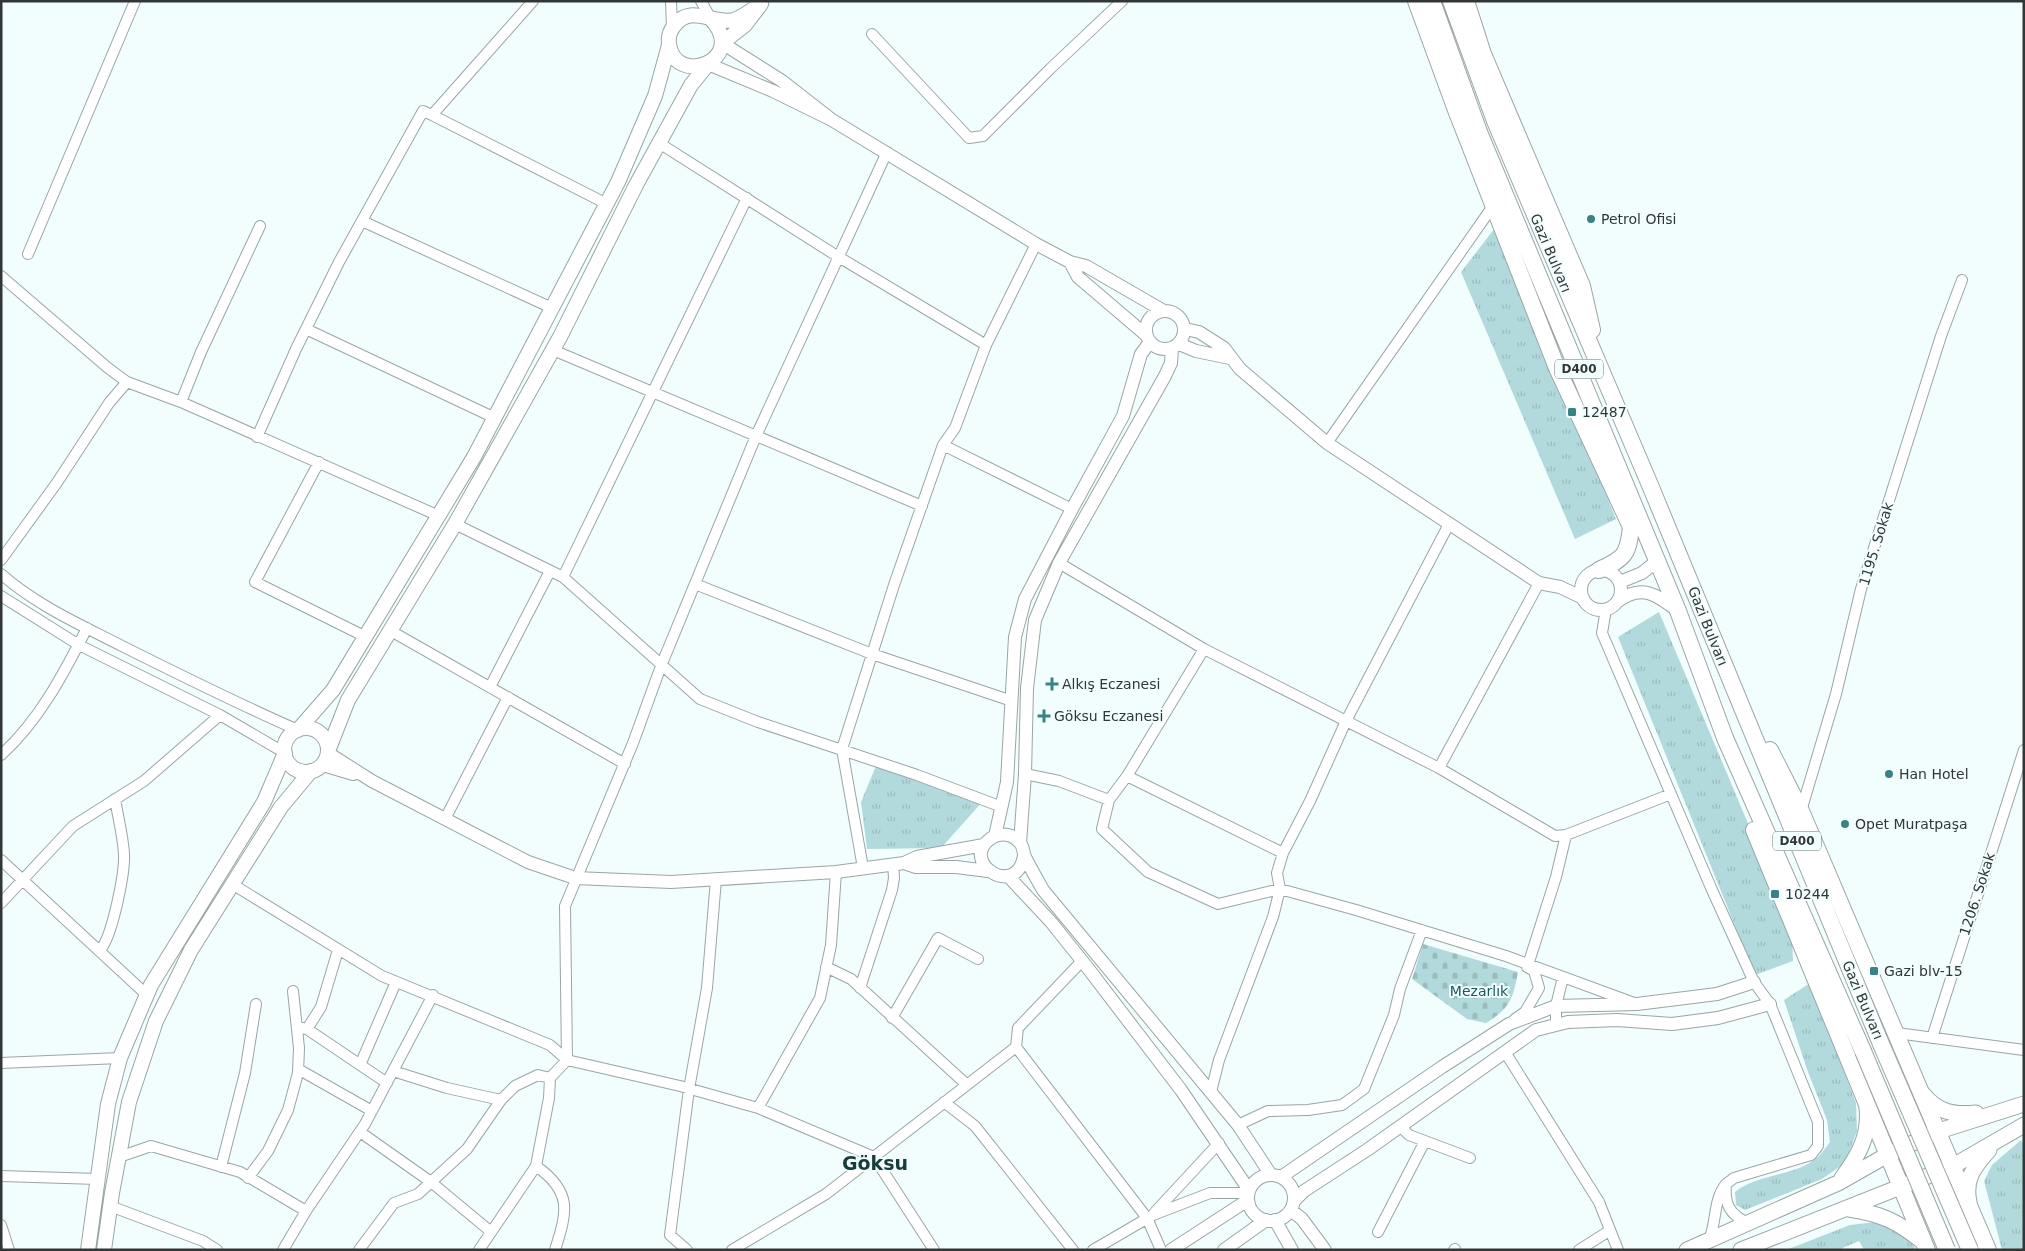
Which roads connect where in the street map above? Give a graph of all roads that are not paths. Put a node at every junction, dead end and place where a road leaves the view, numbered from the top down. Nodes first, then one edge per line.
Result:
1 (136, 1) edge
2 (533, 1) edge
3 (671, 1) edge
4 (701, 1) edge
5 (1122, 1) edge
6 (1416, 1) edge
7 (1432, 1) edge
8 (1451, 1) edge
9 (1466, 1) edge
10 (762, 3) edge
11 (711, 19) junction
12 (672, 28) junction
13 (872, 34) dead end
14 (722, 43) junction
15 (669, 45) junction
16 (708, 64) junction
17 (432, 115) junction
18 (832, 120) junction
19 (659, 143) junction
20 (887, 152) junction
21 (747, 198) junction
22 (607, 204) junction
23 (1493, 206) junction
24 (362, 222) junction
25 (260, 226) dead end
26 (1036, 244) junction
27 (28, 254) dead end
28 (837, 256) junction
29 (1070, 262) junction
30 (1, 276) edge
31 (1962, 280) dead end
32 (552, 308) junction
33 (1162, 310) junction
34 (306, 329) junction
35 (1185, 329) junction
36 (1148, 338) junction
37 (986, 345) junction
38 (1176, 346) junction
39 (553, 350) junction
40 (1230, 358) junction
41 (1600, 369) junction
42 (127, 382) junction
43 (652, 392) junction
44 (181, 402) junction
45 (495, 418) junction
46 (756, 436) junction
47 (257, 437) junction
48 (1327, 443) junction
49 (943, 445) junction
50 (319, 462) junction
51 (922, 506) junction
52 (1072, 509) junction
53 (438, 516) junction
54 (455, 524) junction
55 (1449, 524) junction
56 (1, 560) edge
57 (1657, 561) junction
58 (1059, 563) junction
59 (550, 571) junction
60 (1594, 572) junction
61 (1, 574) edge
62 (563, 577) junction
63 (1620, 582) junction
64 (1539, 583) junction
65 (695, 584) junction
66 (1560, 587) junction
67 (1, 596) edge
68 (1582, 598) junction
69 (1623, 598) junction
70 (1606, 610) junction
71 (1678, 611) junction
72 (87, 628) junction
73 (391, 631) junction
74 (366, 637) junction
75 (1713, 638) junction
76 (79, 645) junction
77 (1204, 649) junction
78 (872, 654) junction
79 (661, 666) junction
80 (490, 687) junction
81 (508, 697) junction
82 (1012, 701) junction
83 (220, 715) junction
84 (1346, 721) junction
85 (298, 730) junction
86 (1725, 738) junction
87 (842, 749) junction
88 (2024, 750) edge
89 (285, 753) junction
90 (1, 755) edge
91 (322, 760) junction
92 (624, 764) junction
93 (1439, 768) junction
94 (1025, 774) junction
95 (1127, 776) junction
96 (1671, 794) junction
97 (115, 799) junction
98 (1109, 800) junction
99 (1002, 807) junction
100 (1801, 811) junction
101 (445, 819) junction
102 (1566, 835) junction
103 (994, 836) junction
104 (1020, 843) junction
105 (984, 845) junction
106 (1283, 853) junction
107 (1024, 856) junction
108 (1, 860) edge
109 (899, 864) junction
110 (863, 868) junction
111 (988, 871) junction
112 (836, 872) junction
113 (1008, 876) junction
114 (575, 878) junction
115 (716, 879) junction
116 (22, 880) junction
117 (232, 884) junction
118 (1280, 889) junction
119 (1, 903) edge
120 (1422, 930) junction
121 (338, 950) junction
122 (99, 951) junction
123 (978, 959) dead end
124 (1517, 960) junction
125 (1082, 961) junction
126 (1528, 964) junction
127 (826, 967) junction
128 (1563, 977) junction
129 (396, 982) junction
130 (1754, 982) junction
131 (860, 988) junction
132 (293, 991) dead end
133 (433, 995) junction
134 (148, 996) junction
135 (256, 1004) dead end
136 (1637, 1004) junction
137 (1770, 1004) junction
138 (1556, 1006) junction
139 (892, 1018) junction
140 (1509, 1024) junction
141 (1556, 1025) junction
142 (302, 1028) junction
143 (1897, 1033) junction
144 (1932, 1038) junction
145 (1016, 1046) junction
146 (2024, 1050) edge
147 (1505, 1052) junction
148 (120, 1058) junction
149 (567, 1060) junction
150 (1, 1063) edge
151 (360, 1065) junction
152 (298, 1069) junction
153 (393, 1071) junction
154 (1915, 1074) junction
155 (550, 1078) junction
156 (387, 1083) junction
157 (966, 1084) junction
158 (689, 1088) junction
159 (1211, 1092) junction
160 (1864, 1093) junction
161 (1923, 1094) junction
162 (501, 1100) junction
163 (944, 1102) junction
164 (2024, 1104) edge
165 (758, 1108) junction
166 (372, 1111) junction
167 (1998, 1111) junction
168 (1238, 1125) junction
169 (2024, 1125) edge
170 (1400, 1126) junction
171 (1939, 1131) junction
172 (360, 1132) junction
173 (2000, 1137) junction
174 (1425, 1141) junction
175 (1219, 1142) junction
176 (1889, 1154) junction
177 (119, 1156) junction
178 (874, 1157) junction
179 (1470, 1158) dead end
180 (536, 1166) junction
181 (1953, 1166) junction
182 (221, 1167) junction
183 (1, 1176) edge
184 (1276, 1176) junction
185 (98, 1178) junction
186 (248, 1178) junction
187 (431, 1182) junction
188 (1838, 1182) junction
189 (1726, 1184) junction
190 (1901, 1188) junction
191 (1249, 1194) junction
192 (1969, 1202) junction
193 (1292, 1205) junction
194 (110, 1206) junction
195 (1847, 1209) junction
196 (306, 1211) junction
197 (1150, 1217) junction
198 (1271, 1220) junction
199 (1748, 1222) junction
200 (1, 1226) edge
201 (490, 1231) junction
202 (1609, 1231) junction
203 (1378, 1232) dead end
204 (1709, 1240) junction
205 (1923, 1242) edge
206 (1985, 1243) edge
207 (9, 1250) edge
208 (88, 1250) edge
209 (104, 1250) edge
210 (217, 1250) edge
211 (283, 1250) edge
212 (359, 1250) edge
213 (479, 1250) edge
214 (554, 1250) edge
215 (687, 1250) edge
216 (732, 1250) edge
217 (934, 1250) edge
218 (1073, 1250) edge
219 (1093, 1250) edge
220 (1161, 1250) edge
221 (1171, 1250) edge
222 (1224, 1250) edge
223 (1292, 1250) edge
224 (1325, 1250) edge
225 (1579, 1250) edge
226 (1618, 1250) edge
227 (1687, 1250) edge
228 (1742, 1250) edge
229 (1947, 1250) edge
230 (1970, 1250) edge

1 - 27 street
2 - 17 street
3 - 12 street
4 - 11 street
5 - 13 street
6 - 23 highway
7 - 57 highway, Gazi Bulvarı / D400
8 - 41 highway, Gazi Bulvarı / D400
9 - 41 highway
10 - 11 main road
10 - 14 main road
11 - 12 main road
11 - 14 main road
12 - 15 main road
14 - 16 main road
14 - 18 street
15 - 16 main road
15 - 22 main road
16 - 18 street
16 - 19 main road
17 - 22 street
17 - 24 street
18 - 20 street
19 - 21 street
19 - 39 main road
20 - 26 street
20 - 28 street
21 - 28 street
21 - 43 street
22 - 32 main road
23 - 48 street
23 - 60 highway
24 - 32 street
24 - 34 street
25 - 44 street
26 - 29 street
26 - 37 street
28 - 37 street
28 - 46 street
29 - 33 street
29 - 36 street
30 - 42 street
31 - 100 street, 1195. Sokak
32 - 45 main road
33 - 35 street
33 - 36 street
34 - 45 street
34 - 47 street
35 - 38 street
35 - 40 street
36 - 38 street
36 - 52 street
37 - 49 street
38 - 40 street
38 - 58 street
39 - 43 street
39 - 54 main road
40 - 48 street
41 - 75 highway, Gazi Bulvarı / D400
42 - 44 street
42 - 56 street
43 - 46 street
43 - 62 street
44 - 47 street
45 - 53 main road
46 - 51 street
46 - 65 street
47 - 50 street
48 - 55 street
49 - 51 street
49 - 52 street
50 - 53 street
50 - 74 street
51 - 78 street
52 - 82 street
53 - 74 main road
54 - 59 street
54 - 73 main road
55 - 64 street
55 - 84 street
57 - 63 street
57 - 71 highway, Gazi Bulvarı / D400
58 - 77 street
58 - 94 street
59 - 62 street
59 - 80 street
60 - 63 street
60 - 66 street
60 - 68 street
61 - 72 street
62 - 79 street
63 - 69 street
64 - 66 street
64 - 93 street
65 - 78 street
65 - 79 street
66 - 68 street
67 - 76 street
68 - 70 street
69 - 70 street
69 - 71 street
70 - 96 street
71 - 86 highway, Gazi Bulvarı / D400
72 - 76 street
72 - 85 street
73 - 80 street
73 - 91 main road
74 - 85 main road
75 - 100 highway
75 - 230 highway, Gazi Bulvarı / D400, bridge
76 - 83 street
76 - 90 street
77 - 84 street
77 - 95 street
78 - 82 street
78 - 87 street
79 - 87 street
79 - 92 street
80 - 81 street
81 - 92 street
81 - 101 street
82 - 99 street
83 - 89 street
83 - 97 street
84 - 93 street
84 - 106 street
85 - 89 main road
85 - 91 main road
86 - 160 highway
86 - 229 highway, Gazi Bulvarı / D400, bridge
87 - 99 street
87 - 110 street
88 - 144 street, 1206. Sokak
89 - 91 main road
89 - 134 main road
91 - 101 street
91 - 117 main road
92 - 114 street
93 - 102 street
94 - 98 street
94 - 104 street
95 - 98 street
95 - 106 street
96 - 102 street
96 - 130 street
97 - 116 street
97 - 122 street
98 - 118 street
99 - 103 street
100 - 143 highway
101 - 114 street
102 - 126 street
103 - 104 street
103 - 105 street
104 - 107 street
105 - 109 street
105 - 111 street
106 - 118 street
107 - 113 street
107 - 159 street
108 - 116 street
109 - 110 street
109 - 111 street
109 - 131 street
110 - 112 street
111 - 113 street
112 - 115 street
112 - 127 street
113 - 125 street
114 - 115 street
114 - 149 street
115 - 158 street
116 - 119 street
116 - 122 street
117 - 121 street
117 - 177 main road
118 - 120 street
118 - 159 street
120 - 124 street
120 - 168 street
121 - 129 street
121 - 142 street
122 - 134 street
123 - 139 street
124 - 126 street
124 - 140 street
125 - 145 street
125 - 175 street
126 - 128 street
127 - 131 street
127 - 165 street
128 - 136 street
128 - 138 street
129 - 133 street
129 - 151 street
130 - 136 street
130 - 137 street
131 - 139 street
132 - 142 street
133 - 149 street
133 - 153 street
134 - 148 main road
135 - 182 street
136 - 138 street
137 - 141 street
137 - 189 street
138 - 140 street
138 - 141 street
139 - 157 street
140 - 184 street
141 - 147 street
142 - 151 street
142 - 152 street
143 - 144 street
143 - 154 highway
144 - 146 street
145 - 157 street
145 - 197 street
147 - 170 street
147 - 202 street
148 - 150 street
148 - 185 main road
149 - 155 street
149 - 158 street
151 - 156 street
152 - 166 street
152 - 186 street
153 - 156 street
153 - 162 street
154 - 160 highway
154 - 161 highway
155 - 162 street
155 - 180 street
156 - 166 street
157 - 163 street
158 - 165 street
158 - 215 street
159 - 168 street
160 - 176 highway
160 - 188 main road
161 - 167 main road
161 - 171 highway
162 - 187 street
163 - 178 street
163 - 218 street
164 - 167 main road
165 - 178 street
166 - 172 street
167 - 171 main road
168 - 184 street
169 - 173 main road
170 - 174 street
170 - 193 street
171 - 176 main road
171 - 181 highway
172 - 187 street
172 - 196 street
173 - 181 main road
173 - 192 main road
174 - 179 street
174 - 203 street
175 - 191 street
175 - 197 street
176 - 188 main road
176 - 190 highway
177 - 182 street
177 - 194 main road
178 - 216 street
178 - 217 street
180 - 201 street
180 - 214 street
181 - 190 main road
181 - 192 highway
182 - 186 street
183 - 185 street
184 - 191 street
184 - 193 street
185 - 208 main road
186 - 196 street
187 - 201 street
187 - 212 street
188 - 199 main road
189 - 199 street
189 - 204 street
190 - 195 main road
190 - 205 highway
191 - 197 street
191 - 198 street
191 - 221 street
192 - 206 highway
193 - 198 street
193 - 224 street
194 - 209 main road
194 - 210 street
195 - 205 main road
195 - 228 main road
196 - 211 street
197 - 219 street
197 - 220 street
198 - 222 street
198 - 223 street
199 - 204 main road
200 - 207 street
201 - 213 street
202 - 225 street
202 - 226 street
204 - 227 main road
205 - 206 highway

